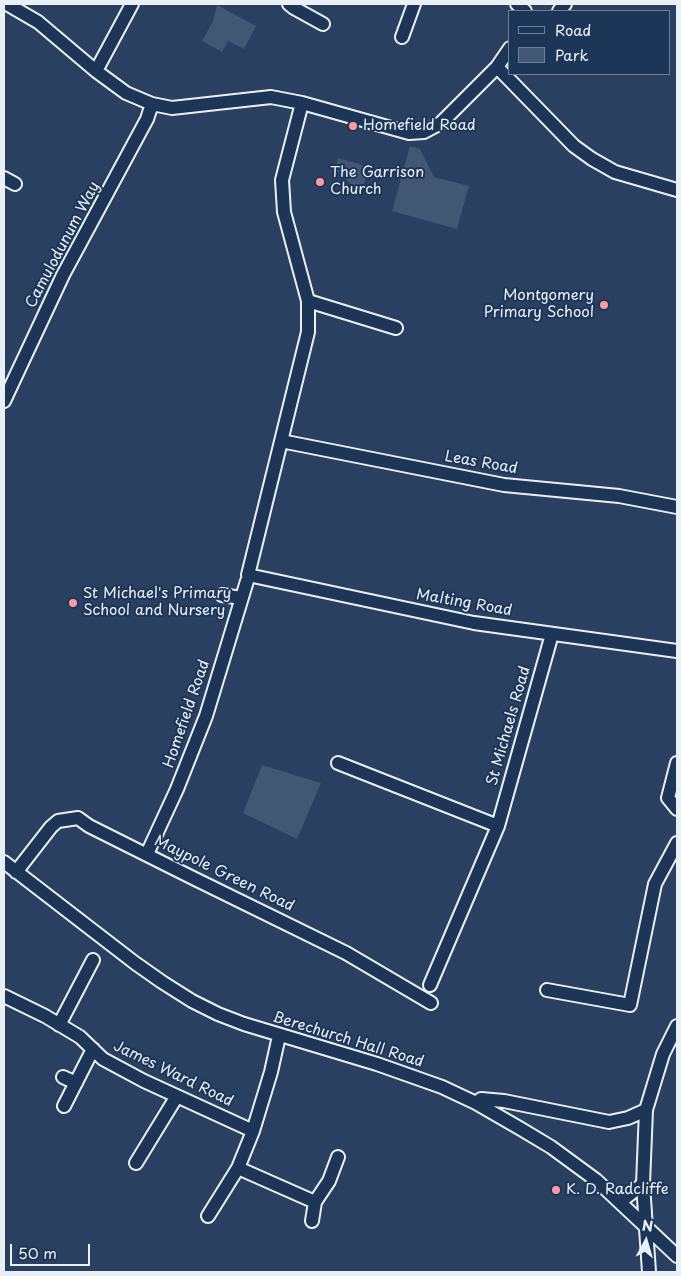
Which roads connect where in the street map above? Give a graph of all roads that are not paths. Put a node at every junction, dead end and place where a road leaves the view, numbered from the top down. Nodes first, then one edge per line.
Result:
1 (7, 4) edge
2 (132, 4) edge
3 (289, 4) edge
4 (414, 4) edge
5 (323, 24) dead end
6 (402, 37) dead end
7 (508, 51) edge
8 (497, 67) junction
9 (96, 70) junction
10 (302, 103) junction
11 (152, 104) junction
12 (677, 190) edge
13 (308, 300) junction
14 (396, 328) dead end
15 (4, 400) edge
16 (281, 441) junction
17 (677, 507) edge
18 (247, 578) junction
19 (222, 595) dead end
20 (241, 598) junction
21 (552, 634) junction
22 (677, 651) edge
23 (338, 763) dead end
24 (677, 763) edge
25 (677, 810) edge
26 (498, 826) junction
27 (677, 843) edge
28 (147, 854) junction
29 (4, 862) edge
30 (16, 872) junction
31 (93, 960) dead end
32 (430, 985) dead end
33 (546, 990) dead end
34 (4, 996) edge
35 (431, 1003) dead end
36 (59, 1025) junction
37 (677, 1026) edge
38 (279, 1036) junction
39 (93, 1049) junction
40 (63, 1077) dead end
41 (76, 1083) junction
42 (176, 1096) junction
43 (476, 1103) junction
44 (64, 1106) dead end
45 (646, 1110) junction
46 (253, 1131) junction
47 (338, 1157) dead end
48 (136, 1163) dead end
49 (238, 1168) junction
50 (643, 1184) junction
51 (315, 1202) junction
52 (620, 1202) junction
53 (208, 1216) dead end
54 (312, 1221) dead end
55 (646, 1225) junction
56 (677, 1256) edge
57 (649, 1272) edge

1 - 9 street
2 - 9 street
3 - 5 street
4 - 6 street
7 - 8 street
8 - 10 street
8 - 12 street
9 - 11 street
10 - 11 street
10 - 13 street, Homefield Road
11 - 15 street, Camulodunum Way
13 - 14 street
13 - 16 street, Homefield Road
16 - 17 street, Leas Road
16 - 18 street, Homefield Road
18 - 20 street, Homefield Road
18 - 21 street, Malting Road
19 - 20 street
20 - 28 street, Homefield Road
21 - 22 street, Malting Road
21 - 26 street, St Michaels Road
23 - 26 street
24 - 25 street
26 - 32 street, St Michaels Road
27 - 33 street
28 - 30 street, Maypole Green Road
28 - 35 street, Maypole Green Road
29 - 30 street, Berechurch Hall Road
30 - 38 street, Berechurch Hall Road
31 - 36 street
34 - 36 street, James Ward Road
36 - 39 street, James Ward Road
37 - 45 street
38 - 43 street, Berechurch Hall Road
38 - 46 street
39 - 41 street
39 - 42 street, James Ward Road
40 - 41 street
41 - 44 street
42 - 46 street, James Ward Road
42 - 48 street
43 - 45 street
43 - 52 street, Berechurch Hall Road
45 - 50 street
46 - 49 street
47 - 51 street
49 - 51 street
49 - 53 street
50 - 52 street
50 - 55 street
51 - 54 street
52 - 55 street, Berechurch Hall Road
55 - 56 street, Berechurch Hall Road
55 - 57 street

